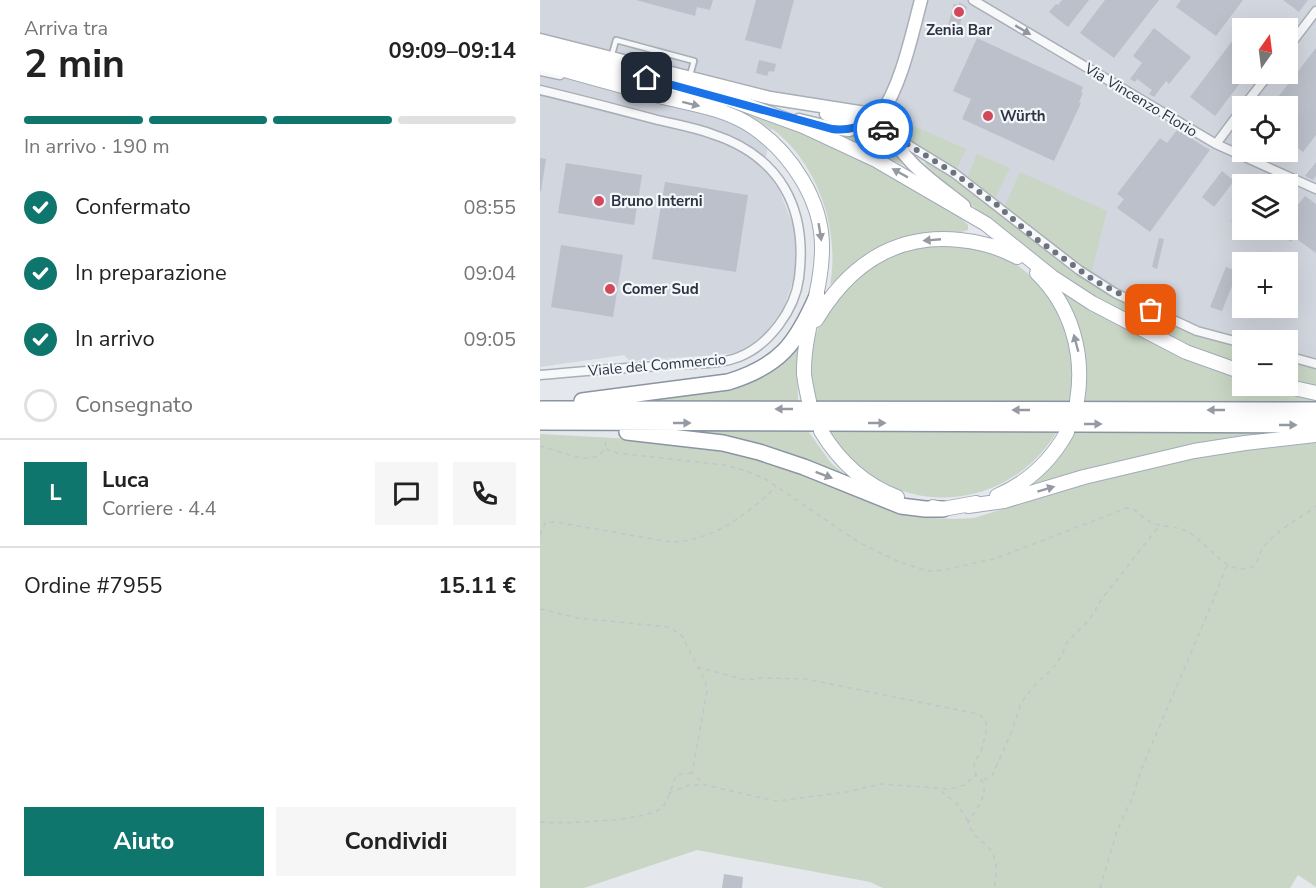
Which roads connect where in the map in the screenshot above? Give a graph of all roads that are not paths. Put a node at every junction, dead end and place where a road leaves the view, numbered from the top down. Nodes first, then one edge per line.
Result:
1 (921, 0) edge
2 (973, 0) edge
3 (1316, 11) edge
4 (1298, 35) edge
5 (540, 40) edge
6 (540, 50) edge
7 (611, 58) junction
8 (540, 63) edge
9 (540, 71) edge
10 (689, 76) junction
11 (594, 79) junction
12 (1261, 84) edge
13 (540, 90) edge
14 (1252, 96) edge
15 (769, 105) junction
16 (1232, 123) edge
17 (876, 124) junction
18 (1216, 144) junction
19 (929, 156) junction
20 (921, 170) junction
21 (1316, 189) edge
22 (986, 224) junction
23 (999, 235) junction
24 (1017, 257) junction
25 (1030, 267) junction
26 (1052, 277) junction
27 (817, 297) junction
28 (810, 329) junction
29 (1232, 340) edge
30 (1298, 359) edge
31 (1316, 363) edge
32 (1232, 368) edge
33 (540, 375) edge
34 (1298, 389) edge
35 (1316, 393) edge
36 (809, 401) dead end
37 (1077, 401) dead end
38 (540, 403) edge
39 (540, 409) edge
40 (1316, 410) edge
41 (540, 422) edge
42 (1316, 425) edge
43 (540, 429) edge
44 (821, 431) dead end
45 (1067, 432) dead end
46 (1316, 435) edge
47 (968, 506) junction
48 (943, 509) junction

1 - 17 street
2 -> 18 street, Via Vincenzo Florio
3 - 4 street
5 - 7 street
6 - 15 main road
7 - 10 street
7 - 10 lane
8 - 11 main road
9 - 11 street
10 - 15 street
11 -> 27 main road
12 - 14 street
13 - 33 street, Viale del Commercio
15 - 17 street
15 - 17 street
22 -> 15 main road
16 - 18 street
17 - 19 street
17 - 20 street
18 - 21 street, Via Vincenzo Florio
19 - 20 street
19 - 29 street
20 - 22 street
22 - 23 main road
23 - 24 main road
23 - 26 main road
24 - 25 main road
24 -> 28 main road
25 - 26 main road
37 -> 25 main road
26 - 32 main road
27 - 28 main road
27 - 38 highway
28 - 36 main road
30 - 31 street
34 - 35 main road
40 -> 39 highway
41 -> 42 highway
43 -> 48 highway
44 - 48 main road
45 - 47 main road
47 -> 46 main road
47 - 48 main road

